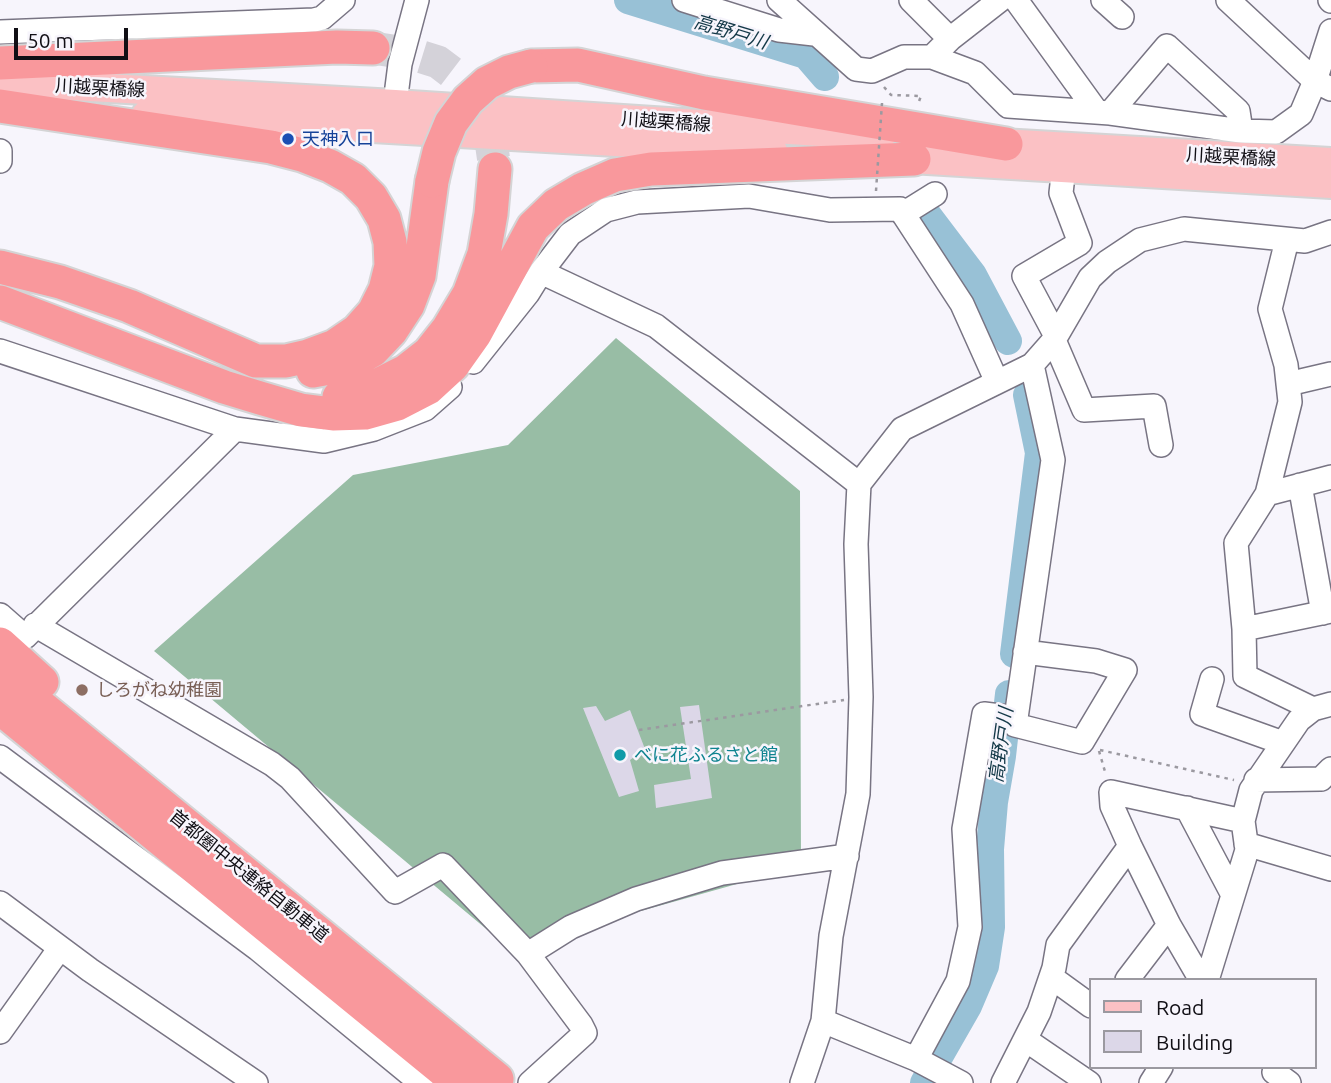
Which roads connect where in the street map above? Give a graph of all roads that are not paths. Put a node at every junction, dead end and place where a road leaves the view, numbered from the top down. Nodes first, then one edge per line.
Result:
1 (302, 0) edge
2 (343, 0) edge
3 (416, 0) edge
4 (684, 0) edge
5 (779, 0) edge
6 (911, 0) edge
7 (1000, 0) edge
8 (1016, 0) edge
9 (1103, 0) edge
10 (1228, 0) edge
11 (1122, 17) dead end
12 (314, 20) junction
13 (1331, 31) edge
14 (0, 32) edge
15 (814, 34) junction
16 (950, 39) junction
17 (373, 48) tunnel mouth
18 (932, 57) junction
19 (0, 63) edge
20 (0, 82) edge
21 (1323, 85) edge
22 (0, 106) edge
23 (1104, 112) junction
24 (393, 117) junction
25 (1241, 131) junction
26 (1006, 144) junction
27 (0, 151) edge
28 (914, 159) junction
29 (0, 161) edge
30 (1331, 162) edge
31 (1064, 167) junction
32 (495, 169) tunnel mouth
33 (1331, 184) edge
34 (935, 194) dead end
35 (903, 214) junction
36 (1331, 232) edge
37 (1287, 240) junction
38 (0, 267) edge
39 (541, 272) junction
40 (4, 306) edge
41 (1055, 338) junction
42 (0, 351) edge
43 (256, 361) junction
44 (1031, 365) junction
45 (1331, 374) edge
46 (997, 382) junction
47 (1288, 384) junction
48 (260, 398) junction
49 (235, 429) junction
50 (1161, 445) dead end
51 (1331, 477) edge
52 (859, 484) junction
53 (1300, 485) junction
54 (1267, 494) junction
55 (1327, 612) edge
56 (0, 615) edge
57 (1244, 629) junction
58 (20, 636) edge
59 (1025, 652) junction
60 (0, 673) edge
61 (1212, 679) dead end
62 (1322, 707) edge
63 (0, 708) edge
64 (1016, 718) junction
65 (0, 733) edge
66 (1283, 743) junction
67 (0, 757) edge
68 (1331, 768) edge
69 (1254, 782) junction
70 (1187, 808) junction
71 (1243, 821) junction
72 (1246, 845) junction
73 (1130, 846) junction
74 (847, 856) junction
75 (1331, 869) edge
76 (1233, 895) junction
77 (234, 898) junction
78 (0, 903) edge
79 (290, 909) junction
80 (1169, 925) junction
81 (60, 948) junction
82 (527, 954) junction
83 (1051, 977) junction
84 (1129, 978) edge
85 (1203, 978) edge
86 (1205, 978) edge
87 (1090, 1005) edge
88 (823, 1021) junction
89 (0, 1032) edge
90 (1026, 1040) junction
91 (916, 1059) junction
92 (497, 1079) dead end
93 (948, 1080) edge
94 (256, 1083) edge
95 (421, 1083) edge
96 (459, 1083) edge
97 (530, 1083) edge
98 (802, 1083) edge
99 (1003, 1083) edge
100 (1089, 1083) edge

1 - 12 street
2 - 12 street
3 - 24 street
4 - 15 street
5 - 15 street
6 - 16 street
7 - 16 street
8 - 23 street
9 - 11 street
10 - 21 street
12 - 14 street
13 - 21 street
15 - 18 street
16 - 18 street
17 - 19 highway
18 - 23 street
20 - 24 main road, 川越栗橋線
21 - 25 street
22 - 24 main road, 川越栗橋線
22 - 43 highway
23 - 25 street
23 - 25 street
24 - 26 main road, 川越栗橋線
24 - 28 main road, 川越栗橋線
26 - 30 main road, 川越栗橋線
26 - 43 highway, bridge
27 - 29 street
28 - 31 main road, 川越栗橋線
28 - 48 highway
31 - 33 main road, 川越栗橋線
31 - 41 street
32 - 48 highway
34 - 35 street
35 - 39 street
35 - 46 street
36 - 37 street
37 - 41 street
37 - 47 street
38 - 43 highway
39 - 49 street
39 - 52 street
40 - 48 highway
41 - 44 street
41 - 50 street
42 - 49 street
44 - 46 street
44 - 59 street
45 - 47 street
46 - 52 street
47 - 54 street
49 - 58 street
51 - 53 street
52 - 74 street
53 - 54 street
53 - 55 street
54 - 57 street
55 - 57 street
56 - 58 street
57 - 62 street
58 - 79 highway
58 - 82 street
59 - 64 street
59 - 64 street
60 - 79 highway, 首都圏中央連絡自動車道
61 - 66 street
62 - 66 street
63 - 77 highway, 首都圏中央連絡自動車道
64 - 91 street
65 - 77 highway
66 - 69 street
67 - 95 street
68 - 69 street
69 - 71 street
70 - 71 street
70 - 73 street
70 - 76 street
71 - 72 street
72 - 75 street
72 - 76 street
73 - 80 street
73 - 83 street
74 - 82 street
74 - 88 street
76 - 86 street
77 - 96 highway, 首都圏中央連絡自動車道
78 - 81 street
79 - 92 highway, 首都圏中央連絡自動車道
80 - 84 street
80 - 85 street
81 - 89 street
81 - 94 street
82 - 97 street
83 - 87 street
83 - 90 street
88 - 91 street
88 - 98 street
90 - 99 street
90 - 100 street
91 - 93 street

